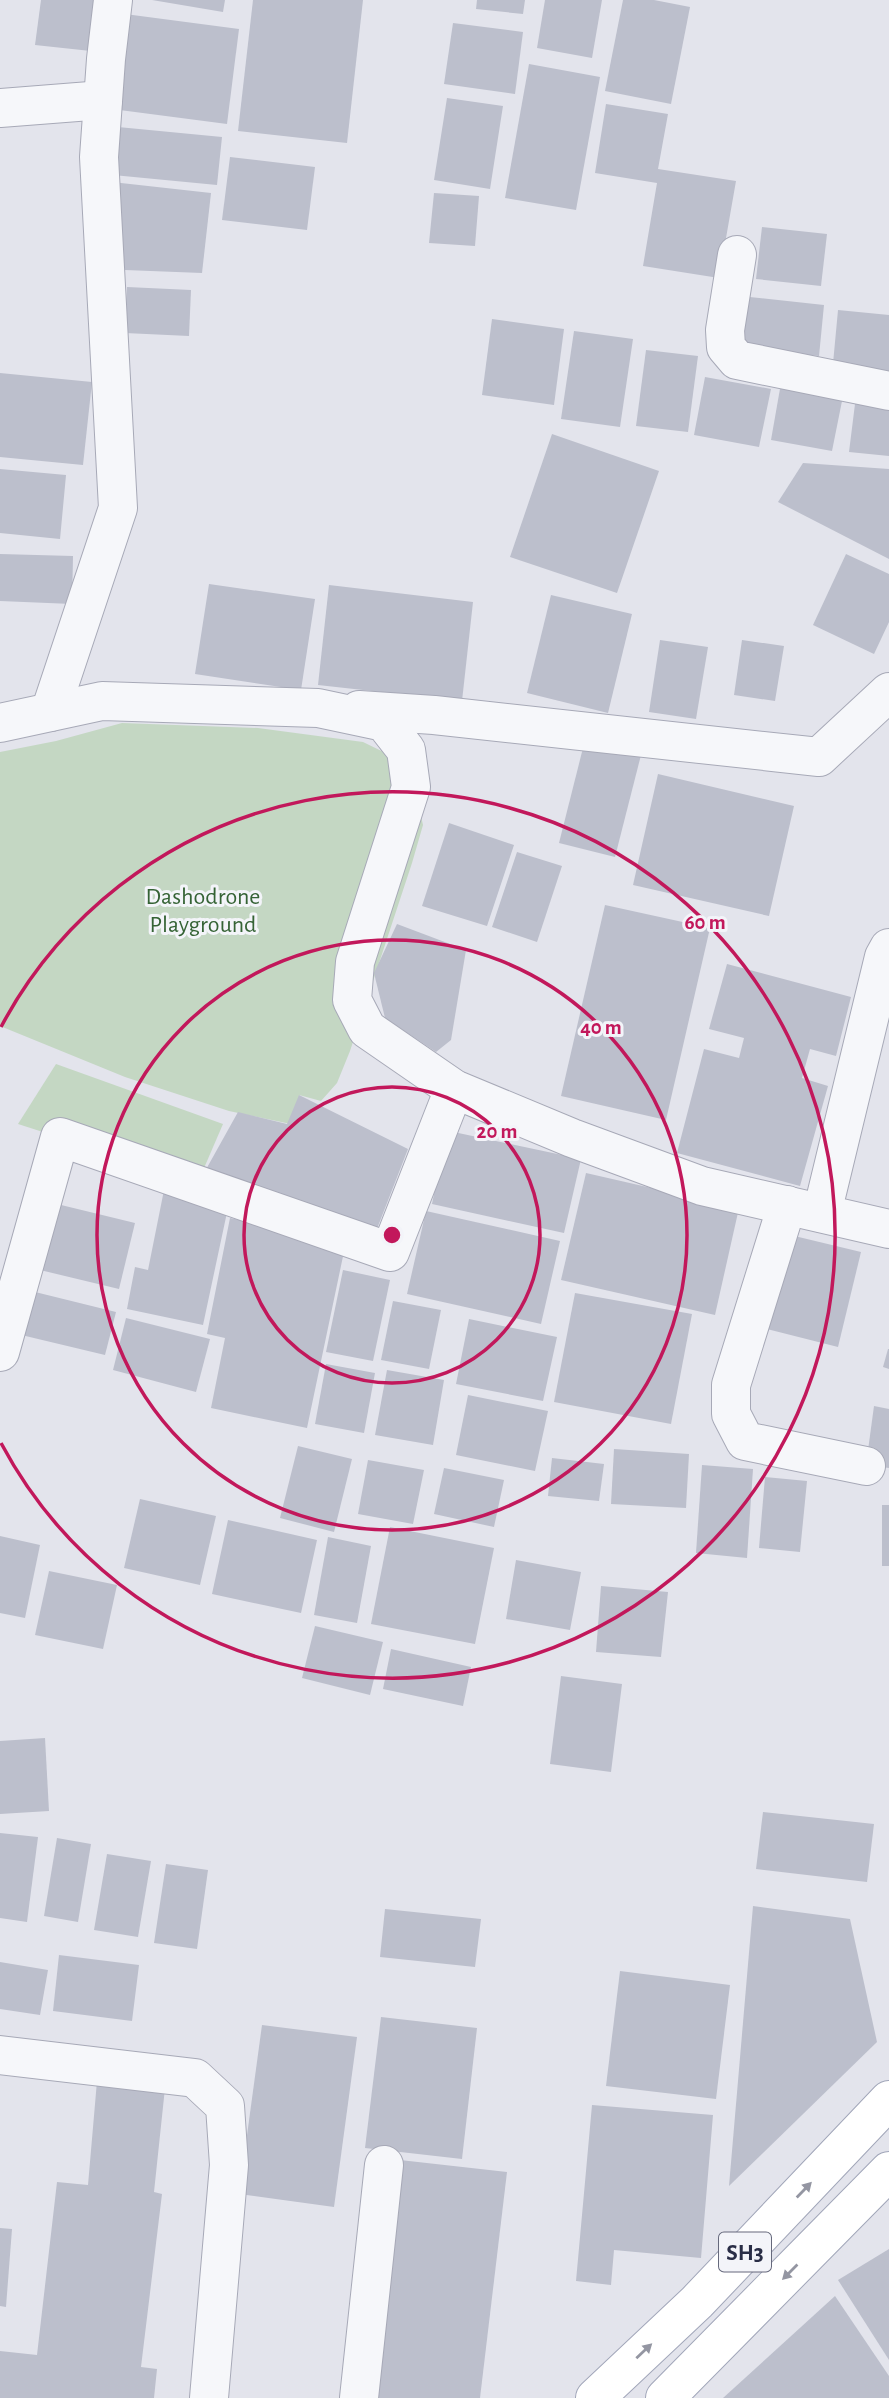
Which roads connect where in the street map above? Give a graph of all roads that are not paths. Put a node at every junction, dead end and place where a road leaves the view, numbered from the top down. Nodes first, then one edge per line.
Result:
1 (113, 0) edge
2 (103, 100) junction
3 (0, 108) edge
4 (737, 255) dead end
5 (889, 391) edge
6 (889, 692) edge
7 (318, 708) junction
8 (50, 712) junction
9 (0, 723) edge
10 (889, 948) edge
11 (454, 1089) junction
12 (805, 1209) junction
13 (889, 1229) edge
14 (0, 1352) edge
15 (866, 1466) dead end
16 (0, 2054) edge
17 (889, 2100) edge
18 (384, 2165) dead end
19 (889, 2171) edge
20 (679, 2390) edge
21 (209, 2398) edge
22 (359, 2398) edge
23 (595, 2398) edge

1 - 2 street
2 - 3 street
2 - 8 street
4 - 5 street
6 - 7 street
7 - 8 street
7 - 11 street
8 - 9 street
10 - 12 street
11 - 12 street
11 - 14 street
12 - 13 street
12 - 15 street
16 - 21 street
23 -> 17 main road, SH3
18 - 22 street
19 -> 20 main road, SH3

